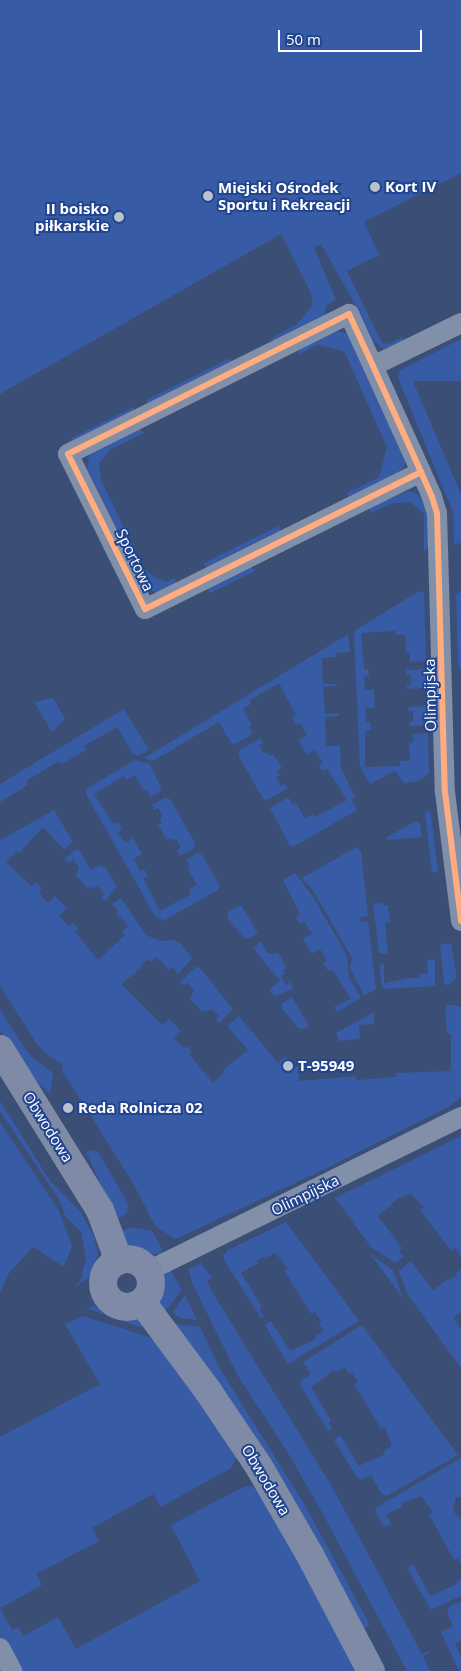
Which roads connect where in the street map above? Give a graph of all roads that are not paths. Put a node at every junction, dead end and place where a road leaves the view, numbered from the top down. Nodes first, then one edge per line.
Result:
1 (461, 323) edge
2 (373, 366) junction
3 (421, 472) junction
4 (453, 791) edge
5 (461, 921) edge
6 (0, 1049) edge
7 (461, 1117) edge
8 (119, 1260) junction
9 (148, 1271) junction
10 (142, 1302) junction
11 (0, 1648) edge
12 (12, 1671) edge
13 (371, 1671) edge

1 - 2 street
2 - 3 street, Sportowa
2 - 3 street, Sportowa
3 - 4 street, Olimpijska
4 - 5 street, Olimpijska
6 - 8 main road, Obwodowa
7 - 9 street, Olimpijska
8 - 9 main road
8 - 10 main road
9 - 10 main road
10 - 13 main road, Obwodowa
11 - 12 street

